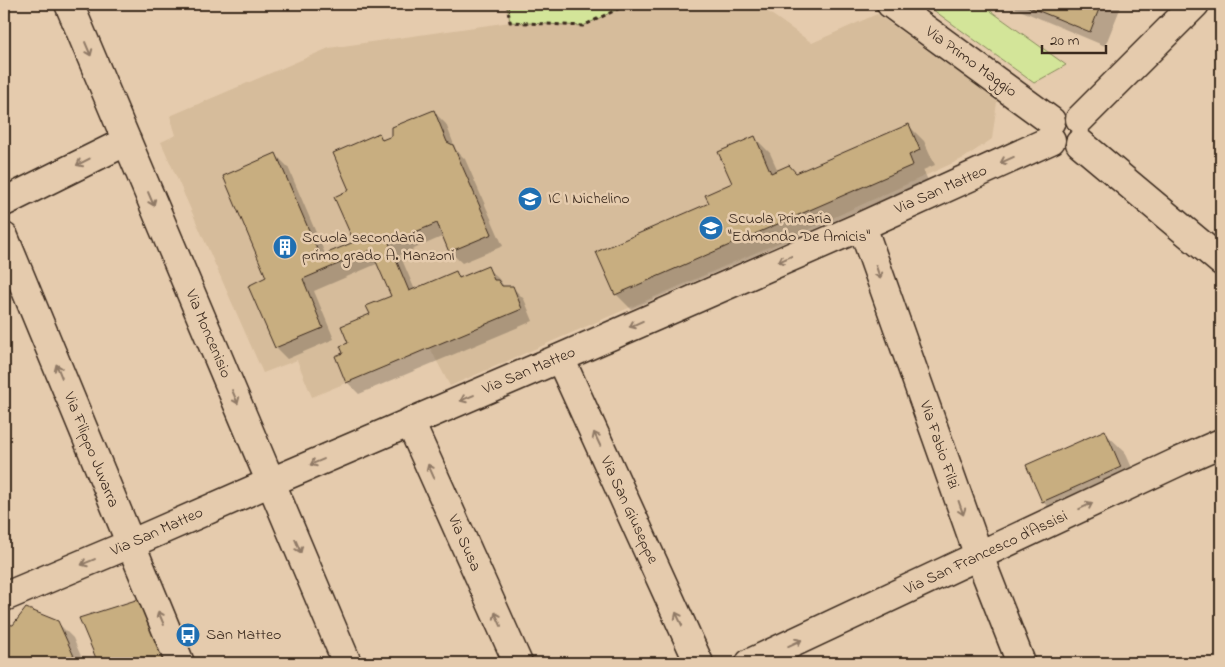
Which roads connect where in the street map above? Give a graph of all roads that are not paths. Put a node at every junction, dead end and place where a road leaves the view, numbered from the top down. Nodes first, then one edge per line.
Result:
1 (69, 4) edge
2 (891, 4) edge
3 (1195, 4) edge
4 (1051, 130) junction
5 (1080, 131) junction
6 (127, 140) junction
7 (4, 202) edge
8 (862, 226) junction
9 (4, 237) edge
10 (1221, 260) edge
11 (560, 358) junction
12 (410, 422) junction
13 (1221, 444) edge
14 (271, 482) junction
15 (130, 544) junction
16 (979, 556) junction
17 (4, 598) edge
18 (180, 663) edge
19 (347, 663) edge
20 (518, 663) edge
21 (699, 663) edge
22 (750, 663) edge
23 (1020, 663) edge

1 -> 6 street, Via Moncenisio
2 - 4 street, Via Primo Maggio
3 - 5 street
4 - 5 street, Via San Matteo
4 -> 8 street, Via San Matteo
5 - 10 street
6 -> 7 street
6 -> 14 street, Via Moncenisio
8 -> 11 street, Via San Matteo
8 -> 16 street, Via Fabio Filzi
15 -> 9 street, Via Filippo Juvarra
11 -> 12 street, Via San Matteo
21 -> 11 street, Via San Giuseppe
12 -> 14 street, Via San Matteo
20 -> 12 street, Via Susa
16 -> 13 street, Via San Francesco d'Assisi
14 - 15 street, Via San Matteo
14 -> 19 street, Via Moncenisio
15 -> 17 street, Via San Matteo
18 -> 15 street, Via Filippo Juvarra
22 -> 16 street, Via San Francesco d'Assisi
16 - 23 street, Via Fabio Filzi

